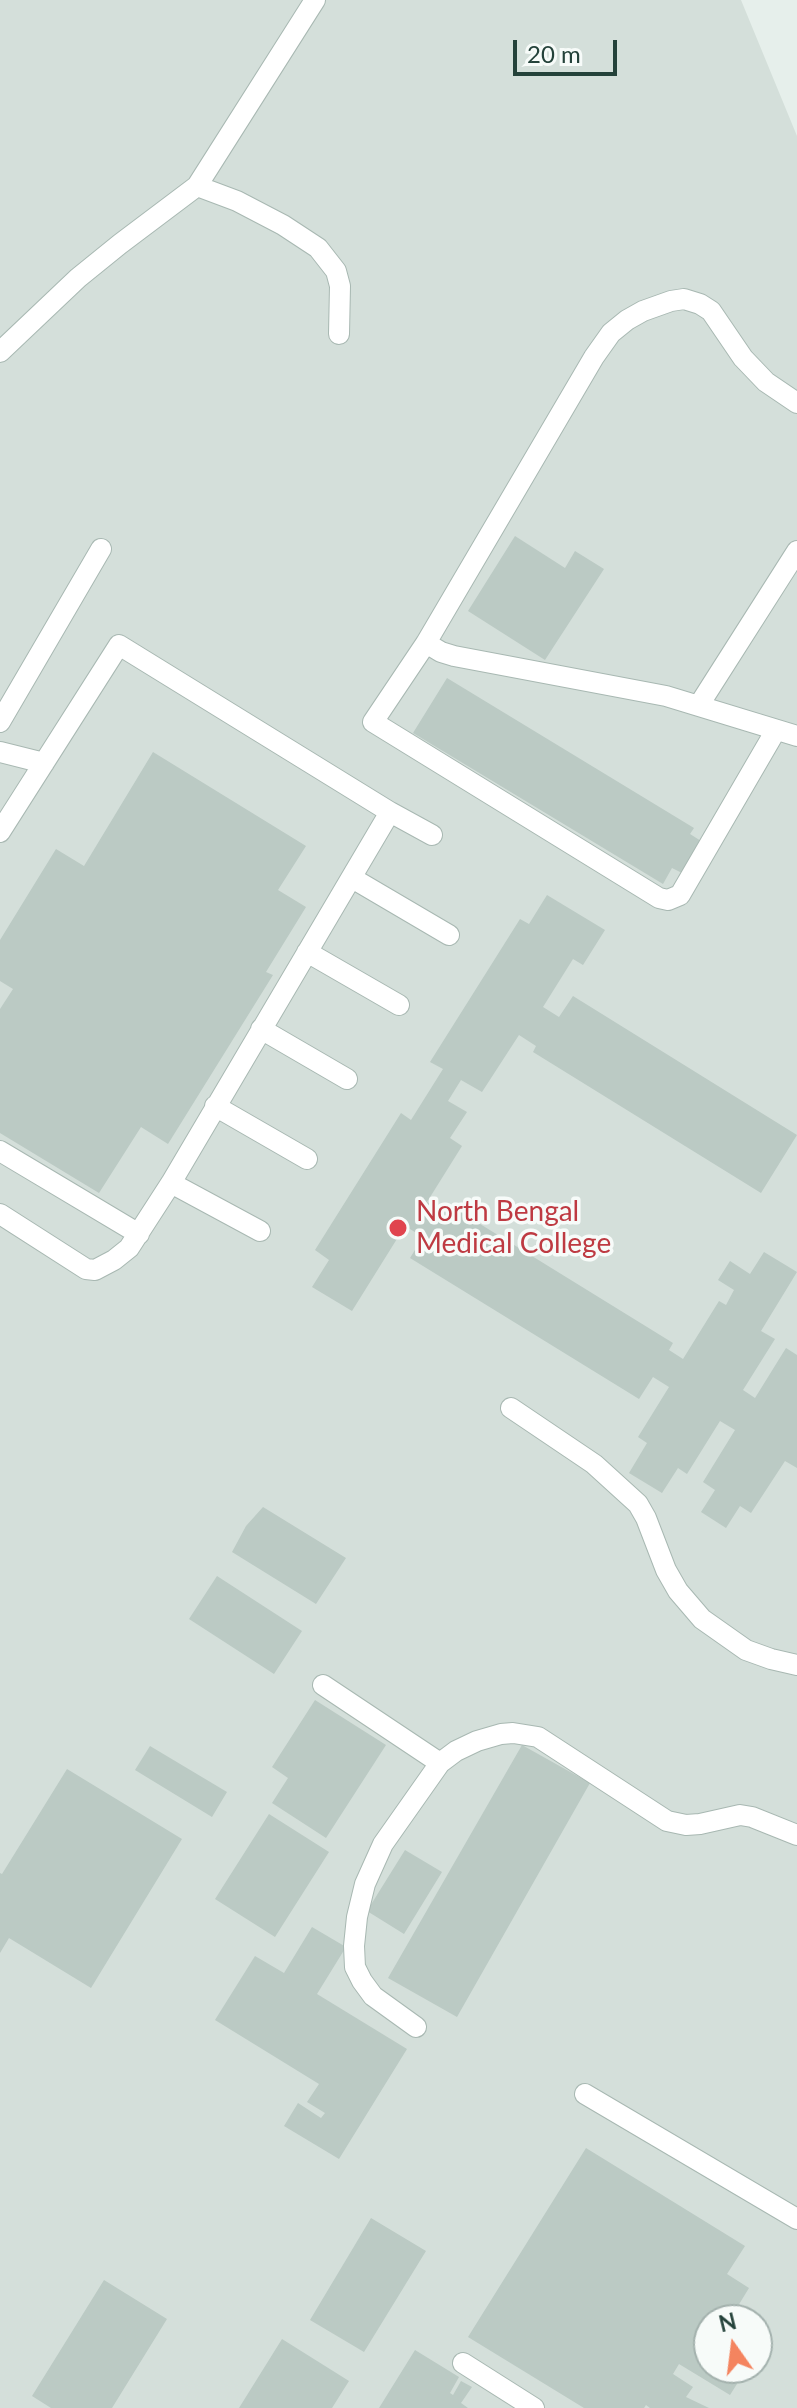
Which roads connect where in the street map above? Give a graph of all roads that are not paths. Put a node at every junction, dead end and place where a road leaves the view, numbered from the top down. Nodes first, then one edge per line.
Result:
1 (315, 0) edge
2 (197, 186) junction
3 (339, 334) dead end
4 (0, 352) edge
5 (797, 403) edge
6 (101, 549) dead end
7 (797, 551) edge
8 (426, 643) junction
9 (699, 705) junction
10 (0, 722) edge
11 (776, 730) junction
12 (797, 736) edge
13 (0, 752) edge
14 (44, 763) junction
15 (390, 812) junction
16 (0, 832) edge
17 (432, 835) dead end
18 (352, 878) junction
19 (449, 935) dead end
20 (307, 952) junction
21 (399, 1005) dead end
22 (261, 1029) junction
23 (347, 1079) dead end
24 (215, 1106) junction
25 (0, 1151) edge
26 (307, 1159) dead end
27 (171, 1183) junction
28 (0, 1214) edge
29 (260, 1231) dead end
30 (139, 1234) junction
31 (511, 1408) dead end
32 (797, 1665) edge
33 (323, 1685) dead end
34 (440, 1763) junction
35 (797, 1835) edge
36 (416, 2027) dead end
37 (585, 2094) dead end
38 (797, 2219) edge
39 (463, 2363) dead end
40 (534, 2408) edge

1 - 2 lane
2 - 3 lane
2 - 4 lane
5 - 8 lane
6 - 10 lane
7 - 9 lane
8 - 9 lane
8 - 11 lane
9 - 11 lane
11 - 12 lane
13 - 14 lane
14 - 15 lane
14 - 16 lane
15 - 17 lane
15 - 18 lane
18 - 19 lane
18 - 20 lane
20 - 21 lane
20 - 22 lane
22 - 23 lane
22 - 24 lane
24 - 26 lane
24 - 27 lane
25 - 30 lane
27 - 29 lane
27 - 30 lane
28 - 30 lane
31 - 32 lane
33 - 34 lane
34 - 35 lane
34 - 36 lane
37 - 38 lane
39 - 40 lane

